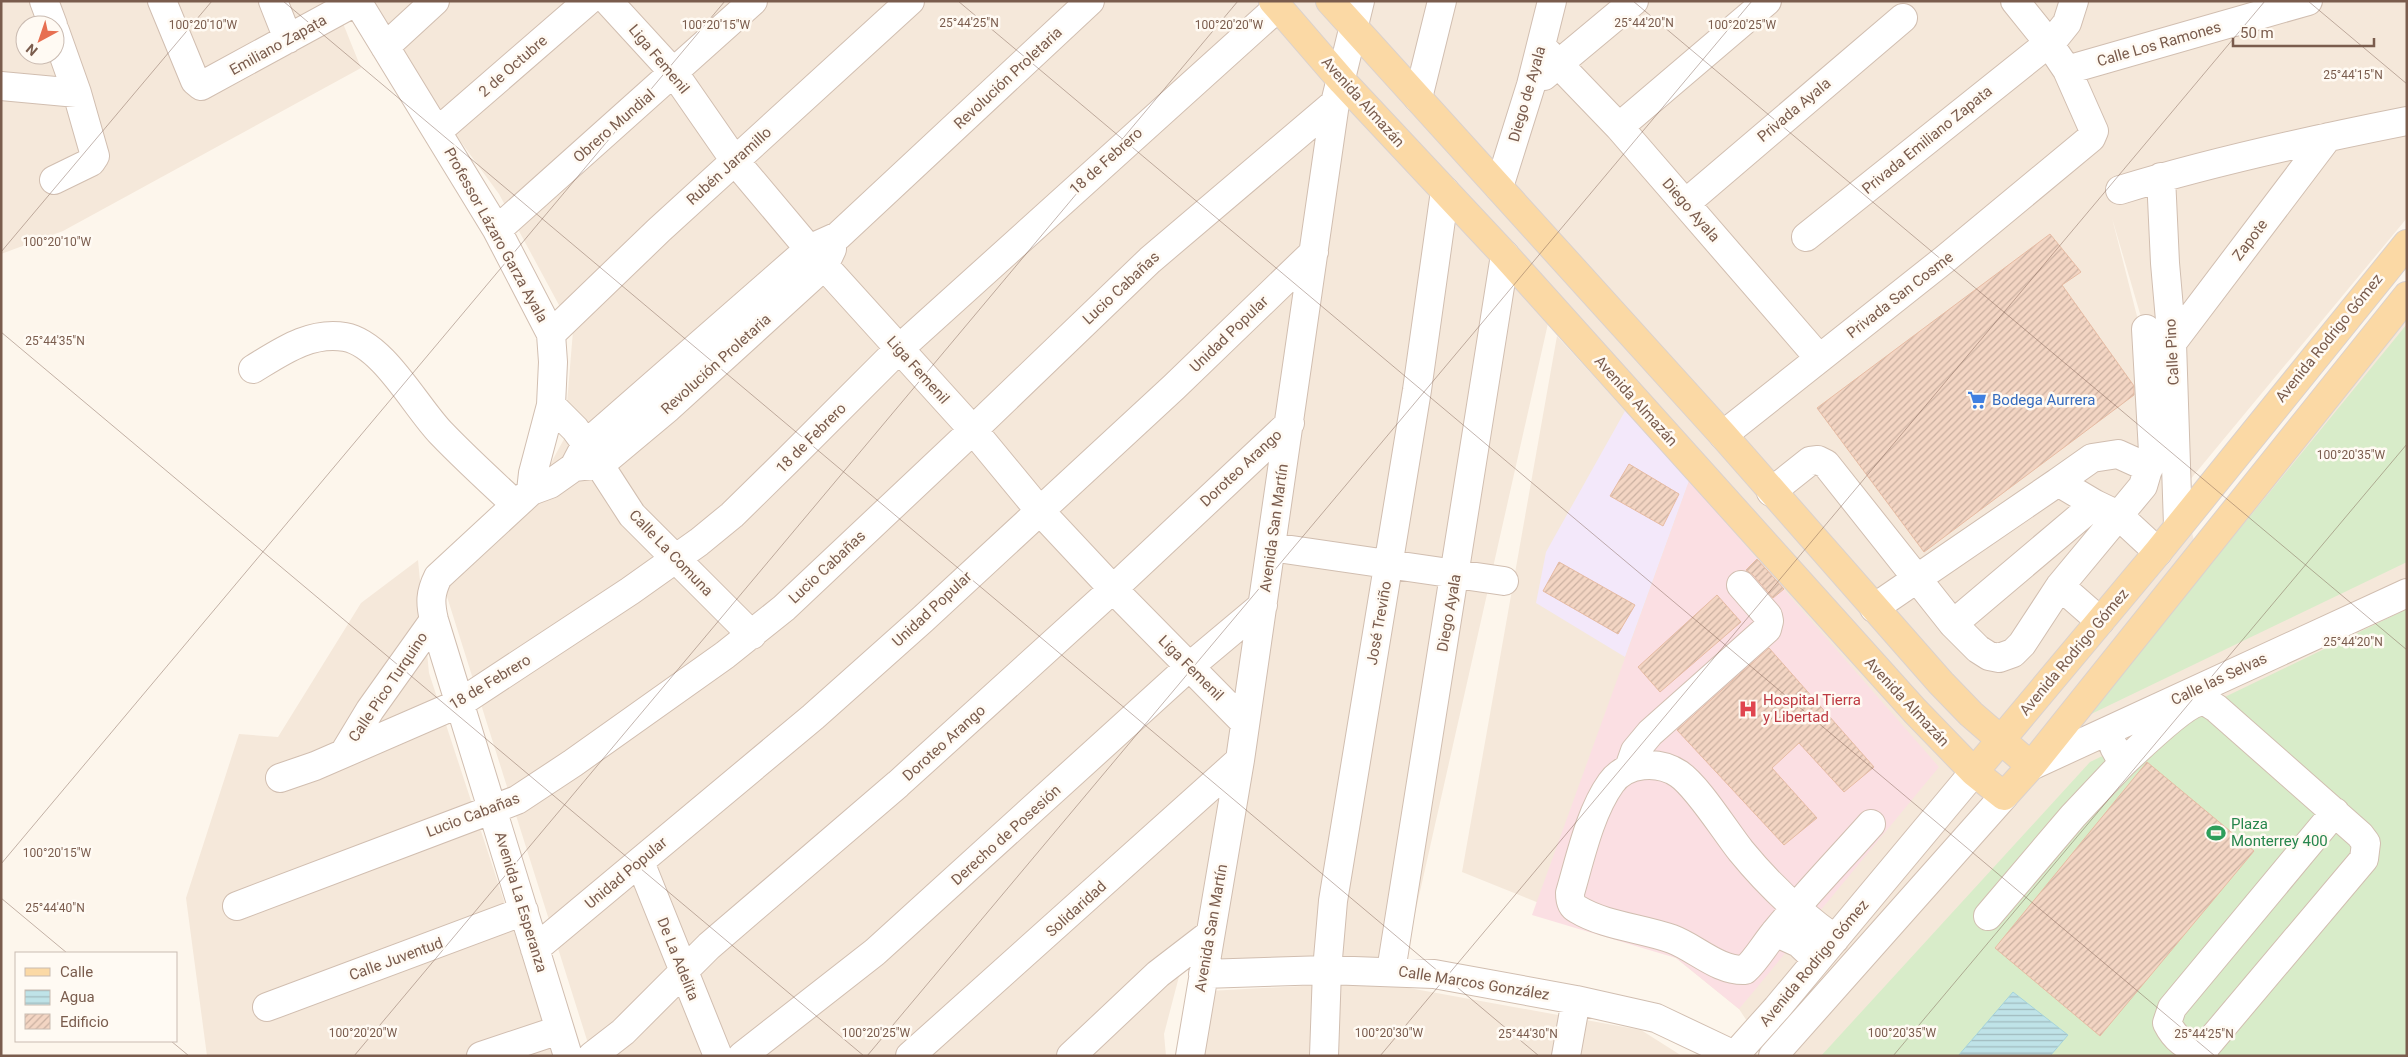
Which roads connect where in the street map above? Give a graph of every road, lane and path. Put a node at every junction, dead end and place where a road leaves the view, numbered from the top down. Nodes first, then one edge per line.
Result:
1 (44, 1) edge
2 (162, 1) edge
3 (273, 1) edge
4 (357, 1) edge
5 (435, 1) edge
6 (588, 1) edge
7 (608, 1) edge
8 (753, 1) edge
9 (910, 1) edge
10 (1090, 1) edge
11 (1330, 1) edge
12 (1360, 1) edge
13 (1442, 1) edge
14 (1552, 1) edge
15 (1634, 1) edge
16 (1767, 1) edge
17 (2015, 1) edge
18 (2074, 1) edge
19 (2308, 1) edge
20 (1275, 4) edge
21 (49, 15) edge
22 (1903, 18) dead end
23 (1354, 28) junction
24 (288, 39) junction
25 (2048, 42) junction
26 (385, 47) junction
27 (1551, 56) junction
28 (65, 60) edge
29 (2067, 70) junction
30 (674, 74) junction
31 (1, 86) edge
32 (1338, 92) junction
33 (77, 94) junction
34 (1418, 98) junction
35 (2407, 121) edge
36 (1619, 127) junction
37 (438, 132) junction
38 (2328, 137) junction
39 (735, 161) junction
40 (2162, 177) junction
41 (54, 180) dead end
42 (1499, 187) junction
43 (2120, 190) dead end
44 (1445, 191) junction
45 (1686, 202) junction
46 (497, 230) junction
47 (1806, 237) dead end
48 (2407, 244) edge
49 (1314, 252) junction
50 (1505, 255) junction
51 (816, 258) junction
52 (2407, 296) edge
53 (2146, 329) dead end
54 (551, 334) junction
55 (2172, 343) junction
56 (899, 349) junction
57 (1818, 358) junction
58 (253, 369) dead end
59 (551, 405) junction
60 (1290, 423) junction
61 (973, 430) junction
62 (1723, 435) junction
63 (587, 458) junction
64 (2149, 468) junction
65 (2058, 482) junction
66 (1771, 492) junction
67 (523, 498) junction
68 (1039, 510) junction
69 (2106, 510) junction
70 (2178, 526) junction
71 (1271, 547) junction
72 (2158, 552) junction
73 (676, 559) junction
74 (1389, 564) junction
75 (1455, 574) junction
76 (438, 577) joint
77 (1504, 580) dead end
78 (1916, 581) junction
79 (1741, 585) dead end
80 (2060, 586) junction
81 (1113, 589) junction
82 (2407, 593) edge
83 (1262, 605) junction
84 (1874, 608) junction
85 (434, 620) junction
86 (2100, 622) junction
87 (1953, 624) junction
88 (752, 635) junction
89 (1190, 667) junction
90 (2200, 695) junction
91 (460, 704) junction
92 (1245, 723) junction
93 (2105, 731) junction
94 (2000, 740) junction
95 (344, 753) junction
96 (1240, 760) junction
97 (2123, 763) junction
98 (2031, 766) junction
99 (1628, 768) junction
100 (1974, 772) junction
101 (280, 778) dead end
102 (2004, 796) junction
103 (492, 810) junction
104 (2334, 812) junction
105 (1871, 824) dead end
106 (640, 862) junction
107 (237, 906) dead end
108 (1796, 908) junction
109 (524, 912) junction
110 (1988, 916) dead end
111 (1775, 932) junction
112 (1210, 934) junction
113 (1835, 939) junction
114 (535, 949) junction
115 (1817, 960) junction
116 (1327, 970) junction
117 (1390, 971) junction
118 (683, 972) junction
119 (1203, 974) junction
120 (1576, 1000) junction
121 (267, 1007) dead end
122 (559, 1030) junction
123 (2203, 1054) edge
124 (481, 1056) edge
125 (568, 1056) edge
126 (592, 1056) edge
127 (718, 1056) edge
128 (742, 1056) edge
129 (910, 1056) edge
130 (1071, 1056) edge
131 (1190, 1056) edge
132 (1324, 1056) edge
133 (1566, 1056) edge
134 (1734, 1056) edge
135 (1774, 1056) edge

1 - 21 street
2 - 24 street, Emiliano Zapata
3 - 24 street
4 - 24 street, Emiliano Zapata
4 - 26 street, Professor Lázaro Garza Ayala
5 - 26 street
6 - 37 street, 2 de Octubre
7 - 30 street, Liga Femenil
8 - 30 street, Obrero Mundial
9 - 39 street, Rubén Jaramillo
10 - 51 street, Revolución Proletaria
11 - 23 main road
12 - 23 street, Avenida San Martín
13 - 34 street
14 - 27 street, Diego de Ayala
15 - 27 street
16 - 36 street
17 - 25 street
18 - 25 street, Privada Emiliano Zapata
19 - 29 street, Calle Los Ramones
20 - 32 main road, Avenida Almazán
20 - 56 street, 18 de Febrero
22 - 45 street, Privada Ayala
23 - 32 street, Avenida San Martín
23 - 34 main road
25 - 29 street
25 - 47 street, Privada Emiliano Zapata
26 - 37 street, Professor Lázaro Garza Ayala
27 - 36 street, Diego Ayala
27 - 42 street, Diego de Ayala
28 - 33 street
29 - 57 street, Privada San Cosme
30 - 39 street, Liga Femenil
30 - 46 street, Obrero Mundial
31 - 33 street
32 - 44 main road, Avenida Almazán
32 - 49 street, Avenida San Martín
32 - 61 street, Lucio Cabañas
33 - 41 street
34 - 42 main road
35 - 38 street
36 - 45 street, Diego Ayala
37 - 46 street, Professor Lázaro Garza Ayala
38 - 40 street
38 - 55 street, Zapote
39 - 51 street, Liga Femenil
39 - 54 street, Rubén Jaramillo
40 - 43 street
40 - 55 street, Calle Pino
42 - 62 main road
44 - 50 main road, Avenida Almazán
44 - 74 street, José Treviño
45 - 57 street, Diego Ayala
46 - 54 street, Professor Lázaro Garza Ayala
48 - 70 main road, Avenida Rodrigo Gómez
49 - 60 street, Avenida San Martín
49 - 68 street, Unidad Popular
50 - 75 street, Diego Ayala
50 - 100 main road, Avenida Almazán
51 - 56 street, Liga Femenil
51 - 63 street, Revolución Proletaria
52 - 98 main road, Avenida Rodrigo Gómez
53 - 64 street
54 - 59 street, Professor Lázaro Garza Ayala
55 - 70 street, Calle Pino
56 - 61 street, Liga Femenil
56 - 73 street, 18 de Febrero
57 - 62 street, Privada San Cosme
58 - 67 street
59 - 63 street, Calle La Comuna
59 - 67 street, Professor Lázaro Garza Ayala
60 - 71 street, Avenida San Martín
60 - 81 street, Doroteo Arango
61 - 68 street, Liga Femenil
61 - 88 street, Lucio Cabañas
62 - 66 main road
63 - 67 street, Revolución Proletaria
63 - 73 street, Calle La Comuna
64 - 65 street
64 - 69 street
65 - 69 street
65 - 78 street
66 - 78 street
66 - 84 main road
67 - 76 street, Revolución Proletaria
68 - 81 street, Liga Femenil
68 - 106 street, Unidad Popular
69 - 72 street
69 - 80 street
69 - 87 street
70 - 72 main road, Avenida Rodrigo Gómez
71 - 74 street
71 - 83 street, Avenida San Martín
72 - 86 main road, Avenida Rodrigo Gómez
73 - 88 street, Calle La Comuna
73 - 91 street, 18 de Febrero
74 - 75 street
74 - 116 street, José Treviño
75 - 77 street
75 - 117 street, Diego Ayala
76 - 85 street, Avenida La Esperanza
78 - 84 street
78 - 87 street
79 - 99 street
80 - 86 street
80 - 87 street
81 - 89 street, Liga Femenil
81 - 118 street, Doroteo Arango
82 - 90 street, Calle las Selvas
83 - 89 street, Derecho de Posesión
83 - 92 street, Avenida San Martín
84 - 94 main road
85 - 91 street, Avenida La Esperanza
85 - 95 street, Calle Pico Turquino
86 - 94 main road, Avenida Rodrigo Gómez
88 - 103 street, Lucio Cabañas
89 - 92 street, Liga Femenil
89 - 128 street, Derecho de Posesión
90 - 93 street, Calle las Selvas
90 - 97 street
90 - 104 street
91 - 95 street, 18 de Febrero
91 - 103 street, Avenida La Esperanza
92 - 96 street, Avenida San Martín
93 - 97 street
93 - 98 street, Calle las Selvas
94 - 98 main road
94 - 100 main road, Avenida Rodrigo Gómez
95 - 101 street, 18 de Febrero
96 - 112 street, Avenida San Martín
96 - 129 street, Solidaridad
97 - 110 street
98 - 102 main road, Avenida Rodrigo Gómez
99 - 108 street
99 - 111 street
100 - 102 main road, Avenida Almazán
100 - 113 street, Avenida Rodrigo Gómez
102 - 135 street, Avenida Rodrigo Gómez
103 - 107 street, Lucio Cabañas
103 - 109 street, Avenida La Esperanza
104 - 123 street
104 - 123 street
105 - 108 street
106 - 114 street, Unidad Popular
106 - 118 street, De La Adelita
108 - 111 street
108 - 113 street
109 - 114 street, Avenida La Esperanza
109 - 121 street, Calle Juventud
111 - 115 street
112 - 119 street, Avenida San Martín
112 - 130 street
113 - 115 street, Avenida Rodrigo Gómez
114 - 122 street, Avenida La Esperanza
115 - 134 street, Avenida Rodrigo Gómez
116 - 117 street, Calle Marcos González
116 - 119 street, Calle Marcos González
116 - 132 street, José Treviño
117 - 120 street, Calle Marcos González
118 - 126 street, Doroteo Arango
118 - 127 street, De La Adelita
119 - 131 street, Avenida San Martín
120 - 133 street
120 - 134 street, Calle Marcos González
122 - 124 street
122 - 125 street, Avenida La Esperanza

